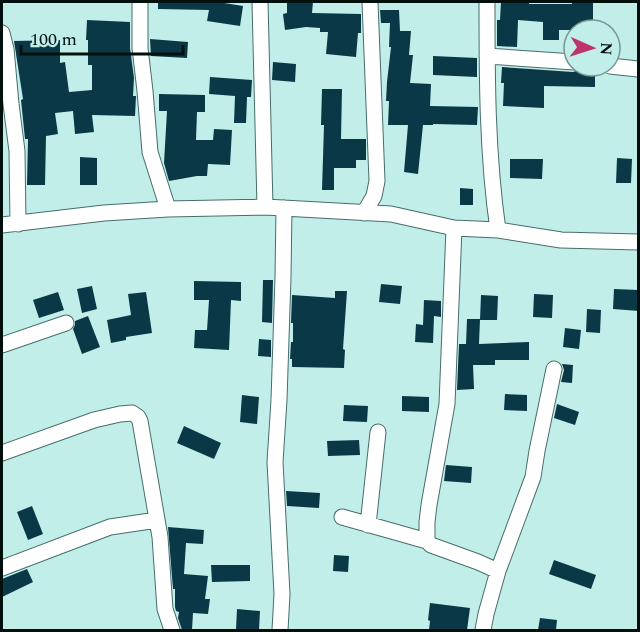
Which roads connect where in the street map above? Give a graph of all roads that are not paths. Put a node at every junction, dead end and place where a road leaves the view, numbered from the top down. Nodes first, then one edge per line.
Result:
1 (140, 2) edge
2 (260, 2) edge
3 (370, 2) edge
4 (487, 2) edge
5 (2, 33) edge
6 (487, 56) junction
7 (562, 62) edge
8 (622, 67) edge
9 (639, 69) edge
10 (266, 207) junction
11 (284, 208) junction
12 (168, 209) junction
13 (364, 213) junction
14 (18, 224) junction
15 (2, 225) edge
16 (454, 228) junction
17 (498, 230) junction
18 (639, 242) edge
19 (66, 322) dead end
20 (2, 345) edge
21 (554, 369) dead end
22 (378, 432) dead end
23 (2, 453) edge
24 (342, 517) dead end
25 (157, 520) junction
26 (368, 525) junction
27 (427, 541) junction
28 (2, 568) edge
29 (498, 571) junction
30 (172, 630) edge
31 (280, 630) edge
32 (483, 630) edge

1 - 12 street
2 - 10 street
3 - 13 street
4 - 6 street
5 - 14 street
6 - 7 street
6 - 17 street
8 - 9 street
10 - 11 street
10 - 12 street
11 - 13 street
11 - 31 street
12 - 14 street
13 - 16 street
14 - 15 street
16 - 17 street
16 - 27 street
17 - 18 street
19 - 20 street
21 - 29 street
22 - 26 street
23 - 25 street
24 - 26 street
25 - 28 street
25 - 30 street
26 - 27 street
27 - 29 street
29 - 32 street

